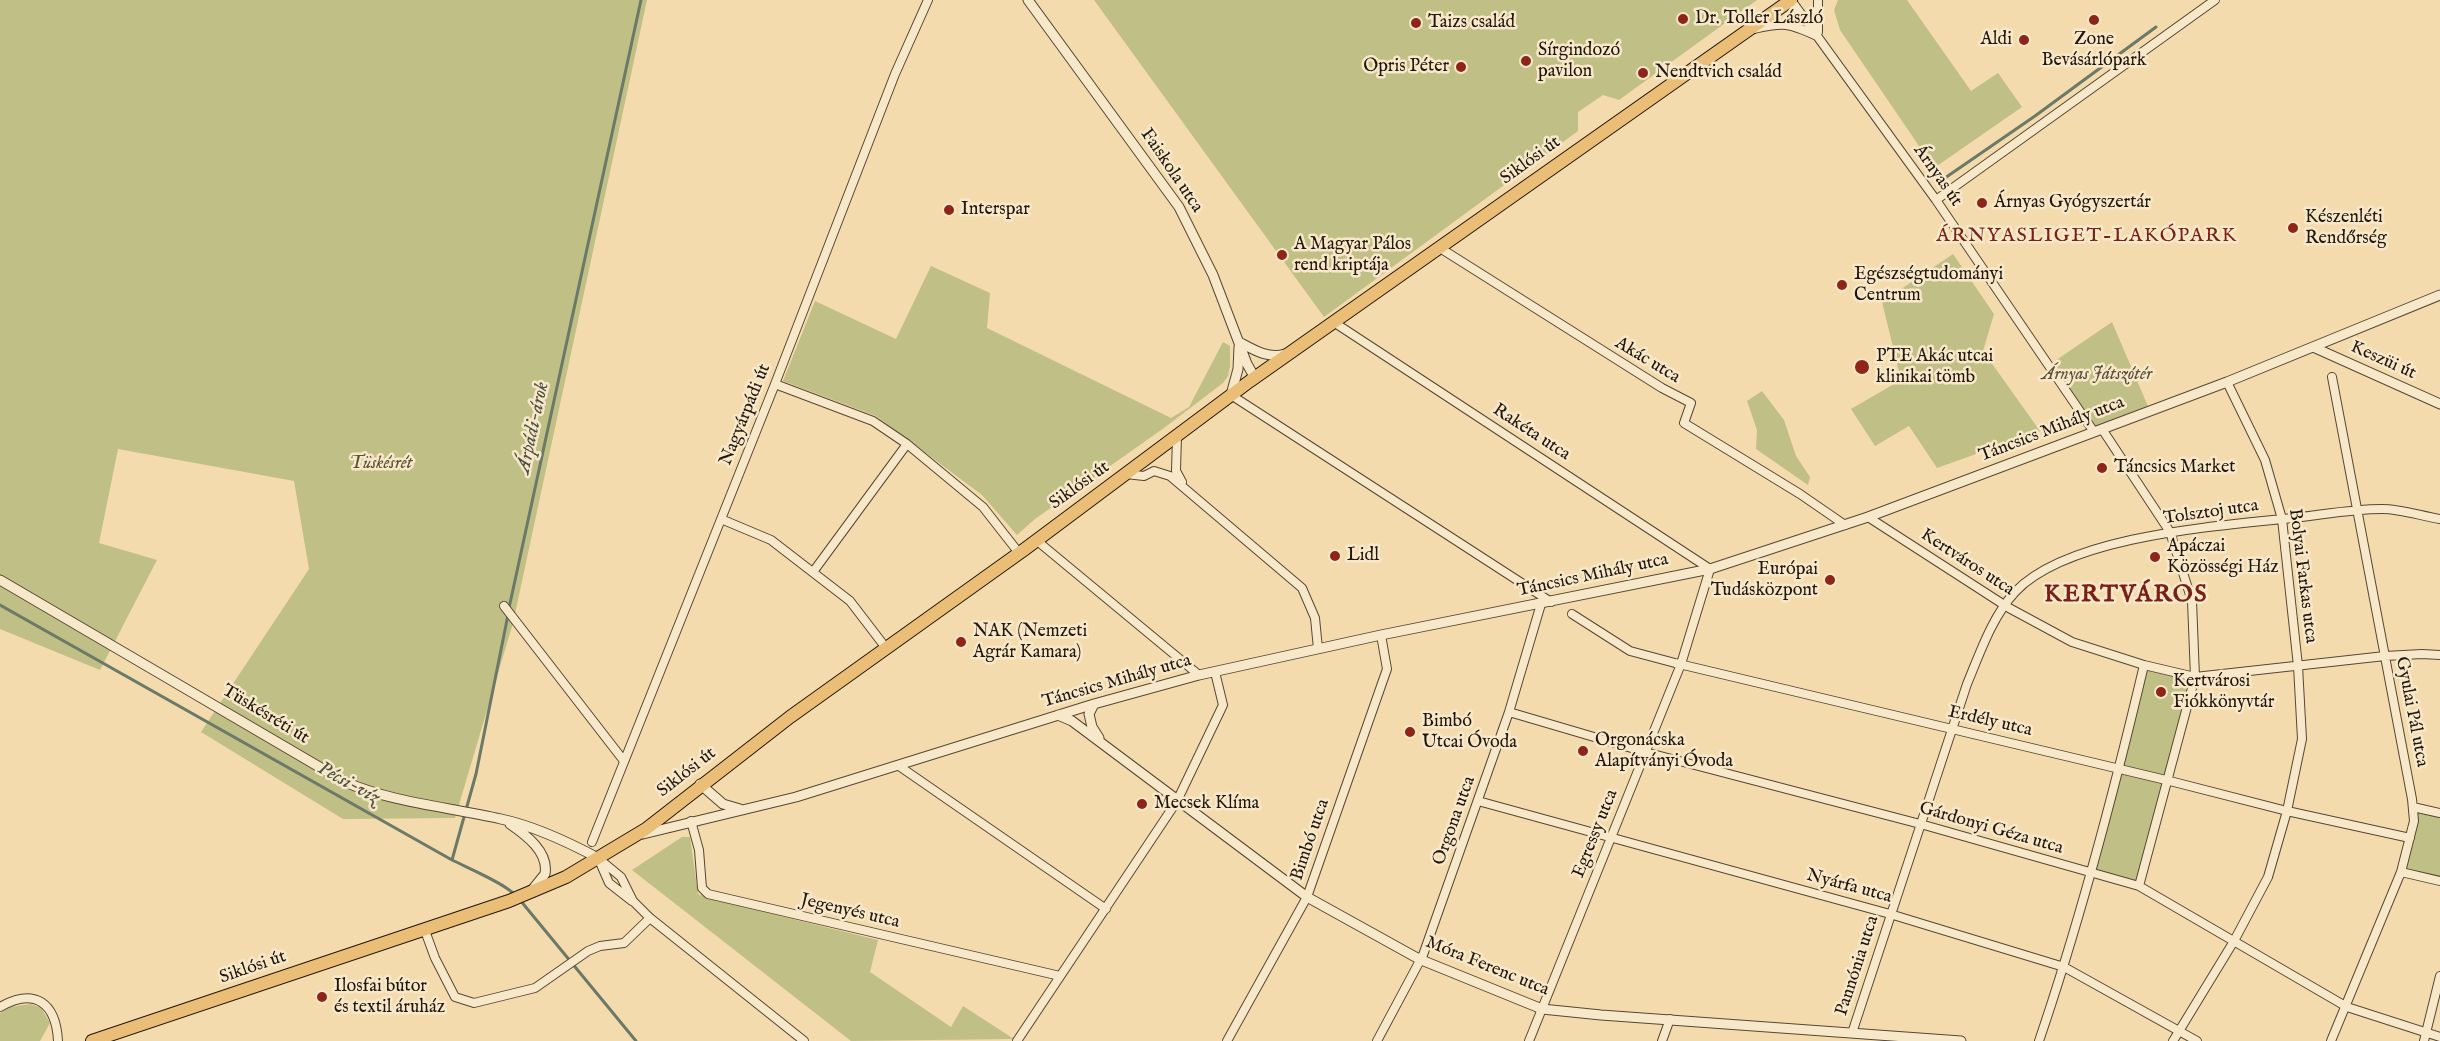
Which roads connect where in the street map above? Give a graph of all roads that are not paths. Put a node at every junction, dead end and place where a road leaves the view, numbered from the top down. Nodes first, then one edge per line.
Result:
1 (928, 0) edge
2 (1028, 0) edge
3 (1791, 0) edge
4 (1818, 0) edge
5 (2215, 0) edge
6 (1748, 31) junction
7 (1818, 36) junction
8 (1936, 200) junction
9 (1440, 248) junction
10 (2440, 295) edge
11 (1335, 323) junction
12 (1239, 342) junction
13 (2313, 347) junction
14 (1294, 351) junction
15 (2331, 377) dead end
16 (1255, 378) junction
17 (2227, 382) junction
18 (775, 384) junction
19 (1231, 395) junction
20 (2440, 405) edge
21 (2098, 431) junction
22 (1177, 436) junction
23 (907, 444) junction
24 (1125, 474) junction
25 (1197, 500) junction
26 (2357, 511) junction
27 (1868, 517) junction
28 (721, 519) junction
29 (2282, 519) junction
30 (2440, 519) edge
31 (1845, 525) junction
32 (2170, 532) junction
33 (1036, 540) junction
34 (1019, 553) junction
35 (1710, 569) junction
36 (813, 572) junction
37 (0, 580) edge
38 (1546, 603) junction
39 (2005, 606) junction
40 (508, 610) dead end
41 (1572, 614) dead end
42 (1381, 635) junction
43 (886, 648) junction
44 (1318, 649) junction
45 (2440, 655) edge
46 (2385, 656) junction
47 (1681, 664) junction
48 (2144, 665) junction
49 (2298, 666) junction
50 (1215, 672) junction
51 (1199, 675) junction
52 (2195, 677) junction
53 (1094, 704) junction
54 (1509, 712) junction
55 (1058, 715) junction
56 (1951, 728) junction
57 (1102, 743) junction
58 (1645, 752) junction
59 (624, 761) junction
60 (899, 766) junction
61 (2118, 769) junction
62 (2166, 780) junction
63 (700, 784) junction
64 (1177, 801) junction
65 (1478, 801) junction
66 (754, 807) junction
67 (2413, 807) junction
68 (2287, 811) junction
69 (2440, 813) edge
70 (503, 819) junction
71 (691, 821) junction
72 (1920, 824) junction
73 (632, 838) junction
74 (1611, 838) junction
75 (2410, 838) junction
76 (592, 842) dead end
77 (598, 858) junction
78 (2092, 872) junction
79 (2401, 872) junction
80 (2440, 881) edge
81 (2139, 886) junction
82 (527, 894) junction
83 (1307, 897) junction
84 (633, 901) junction
85 (1106, 909) junction
86 (1890, 914) junction
87 (650, 918) junction
88 (424, 928) junction
89 (2234, 941) junction
90 (1421, 960) junction
91 (2064, 967) junction
92 (1060, 976) junction
93 (2440, 976) edge
94 (0, 1007) edge
95 (2347, 1007) junction
96 (1542, 1009) junction
97 (1670, 1019) junction
98 (2179, 1032) junction
99 (1852, 1033) junction
100 (2440, 1037) edge
101 (2425, 1038) edge
102 (58, 1041) edge
103 (92, 1041) edge
104 (804, 1041) edge
105 (1017, 1041) edge
106 (1227, 1041) edge
107 (1377, 1041) edge
108 (1528, 1041) edge
109 (1662, 1041) edge
110 (1961, 1041) edge
111 (2039, 1041) edge
112 (2173, 1041) edge
113 (2197, 1041) edge
114 (2331, 1041) edge

1 - 18 street, Nagyárpádi út
2 - 12 street, Faiskola utca
3 - 6 main road, Siklósi út
3 - 7 street, Árnyas út
4 - 7 street
5 - 8 street
6 - 7 street
6 - 9 main road, Siklósi út
7 - 8 street, Árnyas út
8 - 21 street, Árnyas út
9 - 11 main road, Siklósi út
9 - 31 street, Akác utca
10 - 13 street, Táncsics Mihály utca
11 - 14 main road, Siklósi út
11 - 35 street, Rakéta utca
12 - 14 street
12 - 16 street, Faiskola utca
12 - 19 street
13 - 17 street, Táncsics Mihály utca
13 - 20 street, Keszüi út
14 - 16 main road, Siklósi út
15 - 26 street, Gyulai Pál utca
16 - 19 main road, Siklósi út
17 - 21 street, Táncsics Mihály utca
17 - 29 street, Bolyai Farkas utca
18 - 23 street
18 - 28 street, Nagyárpádi út
19 - 22 main road, Siklósi út
19 - 38 street
21 - 27 street, Táncsics Mihály utca
21 - 32 street, Árnyas út
22 - 24 main road, Siklósi út
22 - 25 street
23 - 34 street
23 - 36 street
24 - 25 street
24 - 33 main road, Siklósi út
25 - 44 street
26 - 29 street, Tolsztoj utca
26 - 30 street, Tolsztoj utca
26 - 46 street, Gyulai Pál utca
27 - 31 street, Táncsics Mihály utca
27 - 39 street, Kertváros utca
28 - 36 street
28 - 59 street, Nagyárpádi út
29 - 32 street, Tolsztoj utca
29 - 49 street, Bolyai Farkas utca
31 - 35 street, Táncsics Mihály utca
32 - 39 street, Tolsztoj utca
32 - 52 street, Árnyas út
33 - 34 main road, Siklósi út
33 - 51 street
34 - 43 main road, Siklósi út
35 - 38 street, Táncsics Mihály utca
35 - 47 street, Egressy utca
36 - 43 street
37 - 70 street, Tüskésréti út
38 - 42 street, Táncsics Mihály utca
38 - 54 street, Orgona utca
39 - 48 street, Kertváros utca
39 - 56 street, Pannónia utca
40 - 59 street
41 - 47 street, Erdély utca
42 - 44 street, Táncsics Mihály utca
42 - 83 street, Bimbó utca
43 - 63 main road, Siklósi út
44 - 50 street, Táncsics Mihály utca
45 - 46 street, Kertváros utca
46 - 49 street, Kertváros utca
46 - 67 street, Gyulai Pál utca
47 - 56 street, Erdély utca
47 - 58 street, Egressy utca
48 - 52 street, Kertváros utca
48 - 61 street
49 - 52 street, Kertváros utca
49 - 68 street, Bolyai Farkas utca
50 - 51 street, Táncsics Mihály utca
50 - 64 street
51 - 53 street, Táncsics Mihály utca
52 - 62 street, Árnyas út
53 - 55 street, Táncsics Mihály utca
53 - 57 street, Móra Ferenc utca
54 - 58 street, Gárdonyi Géza utca
54 - 65 street, Orgona utca
55 - 57 street, Móra Ferenc utca
55 - 60 street, Táncsics Mihály utca
56 - 61 street, Erdély utca
56 - 72 street, Pannónia utca
57 - 64 street, Móra Ferenc utca
58 - 72 street, Gárdonyi Géza utca
58 - 74 street, Egressy utca
59 - 76 street, Nagyárpádi út
60 - 66 street, Táncsics Mihály utca
60 - 85 street
61 - 62 street, Erdély utca
61 - 78 street
62 - 68 street, Erdély utca
62 - 81 street, Árnyas út
63 - 66 street, Táncsics Mihály utca
63 - 73 main road, Siklósi út
64 - 83 street, Móra Ferenc utca
64 - 85 street
65 - 74 street, Nyárfa utca
65 - 90 street, Orgona utca
66 - 71 street, Táncsics Mihály utca
67 - 69 street
67 - 75 street, Gyulai Pál utca
68 - 75 street, Erdély utca
68 - 89 street, Bolyai Farkas utca
70 - 77 street, Tüskésréti út
70 - 82 street
71 - 73 street, Táncsics Mihály utca
71 - 92 street, Jegenyés utca
72 - 78 street, Gárdonyi Géza utca
72 - 86 street, Pannónia utca
73 - 77 main road, Siklósi út
74 - 86 street, Nyárfa utca
74 - 96 street, Egressy utca
75 - 79 street, Gyulai Pál utca
77 - 82 main road, Siklósi út
77 - 84 street
77 - 84 street
78 - 81 street, Gárdonyi Géza utca
78 - 91 street
79 - 80 street
79 - 95 street, Gyulai Pál utca
81 - 89 street, Gárdonyi Géza utca
82 - 88 main road, Siklósi út
83 - 90 street, Móra Ferenc utca
83 - 106 street, Bimbó utca
84 - 87 street
85 - 92 street
86 - 91 street, Nyárfa utca
86 - 99 street, Pannónia utca
87 - 88 street
87 - 104 street
88 - 103 main road, Siklósi út
89 - 95 street, Gárdonyi Géza utca
89 - 98 street, Bolyai Farkas utca
90 - 96 street, Móra Ferenc utca
90 - 107 street, Orgona utca
91 - 98 street, Nyárfa utca
91 - 111 street
92 - 105 street
93 - 101 street
94 - 102 street
95 - 101 street, Gárdonyi Géza utca
95 - 114 street, Gyulai Pál utca
96 - 97 street, Móra Ferenc utca
96 - 108 street, Egressy utca
97 - 99 street, Móra Ferenc utca
97 - 109 street
98 - 112 street, Bolyai Farkas utca
98 - 113 street, Nyárfa utca
99 - 110 street, Móra Ferenc utca
100 - 101 street, Gárdonyi Géza utca

